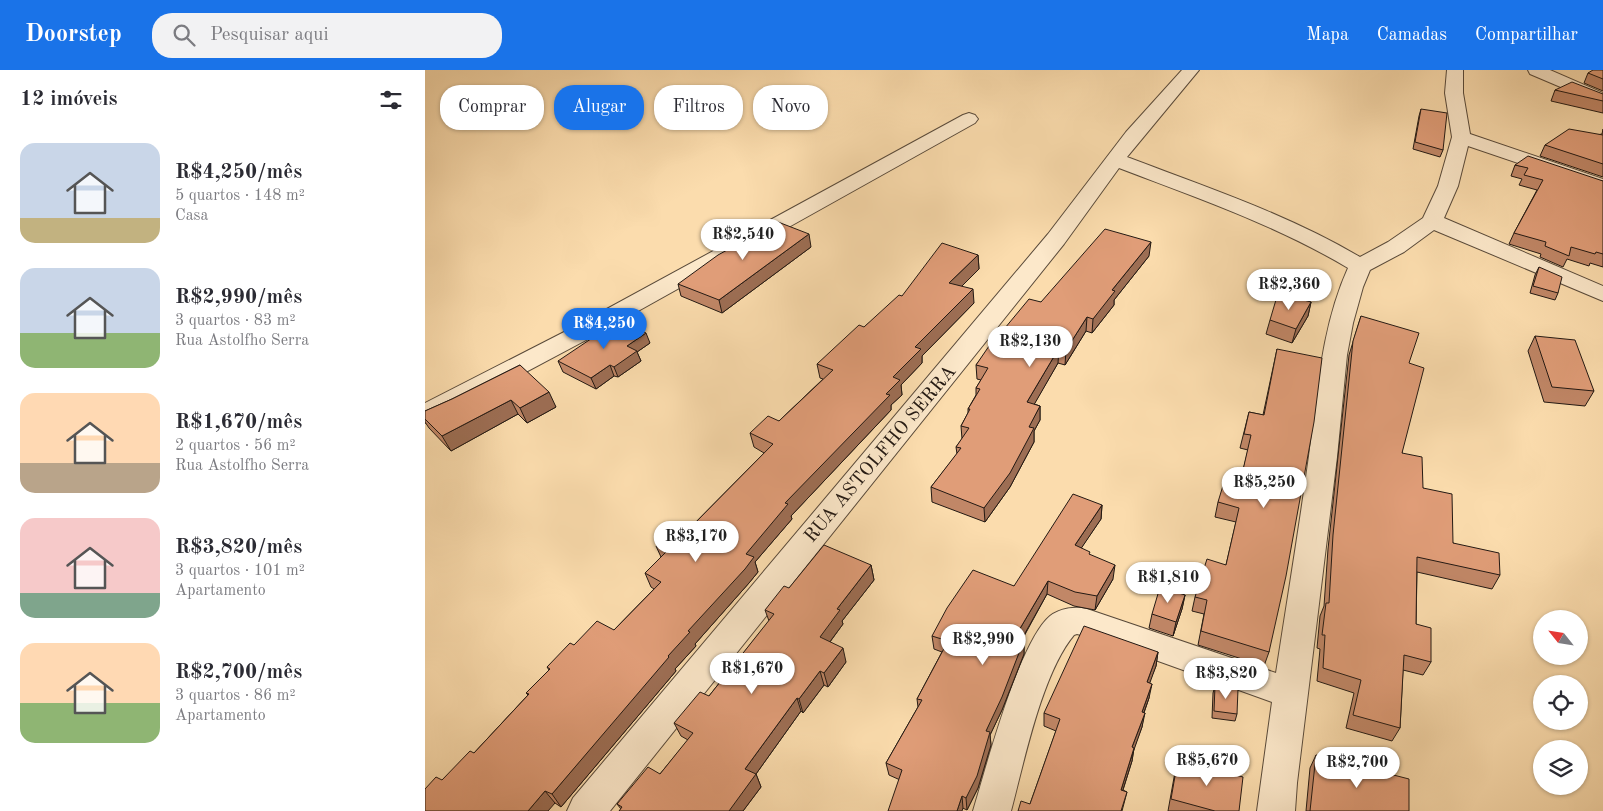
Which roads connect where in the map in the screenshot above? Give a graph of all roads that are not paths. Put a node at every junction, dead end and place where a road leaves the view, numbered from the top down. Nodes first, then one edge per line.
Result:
1 (1191, 70) edge
2 (1455, 70) edge
3 (1536, 70) edge
4 (1603, 100) edge
5 (969, 119) dead end
6 (1461, 137) junction
7 (1116, 160) junction
8 (1603, 186) edge
9 (1432, 221) junction
10 (1360, 266) junction
11 (1603, 294) edge
12 (425, 414) edge
13 (1291, 694) junction
14 (586, 811) edge
15 (992, 811) edge
16 (1275, 811) edge

1 - 7 street, RUA ASTOLFHO SERRA
2 - 6 street
3 - 4 street
5 - 12 street
6 - 8 street
6 - 9 street
7 - 10 street
7 - 14 street, RUA ASTOLFHO SERRA
9 - 10 street
9 - 11 street
10 - 13 street
13 - 15 street
13 - 16 street

